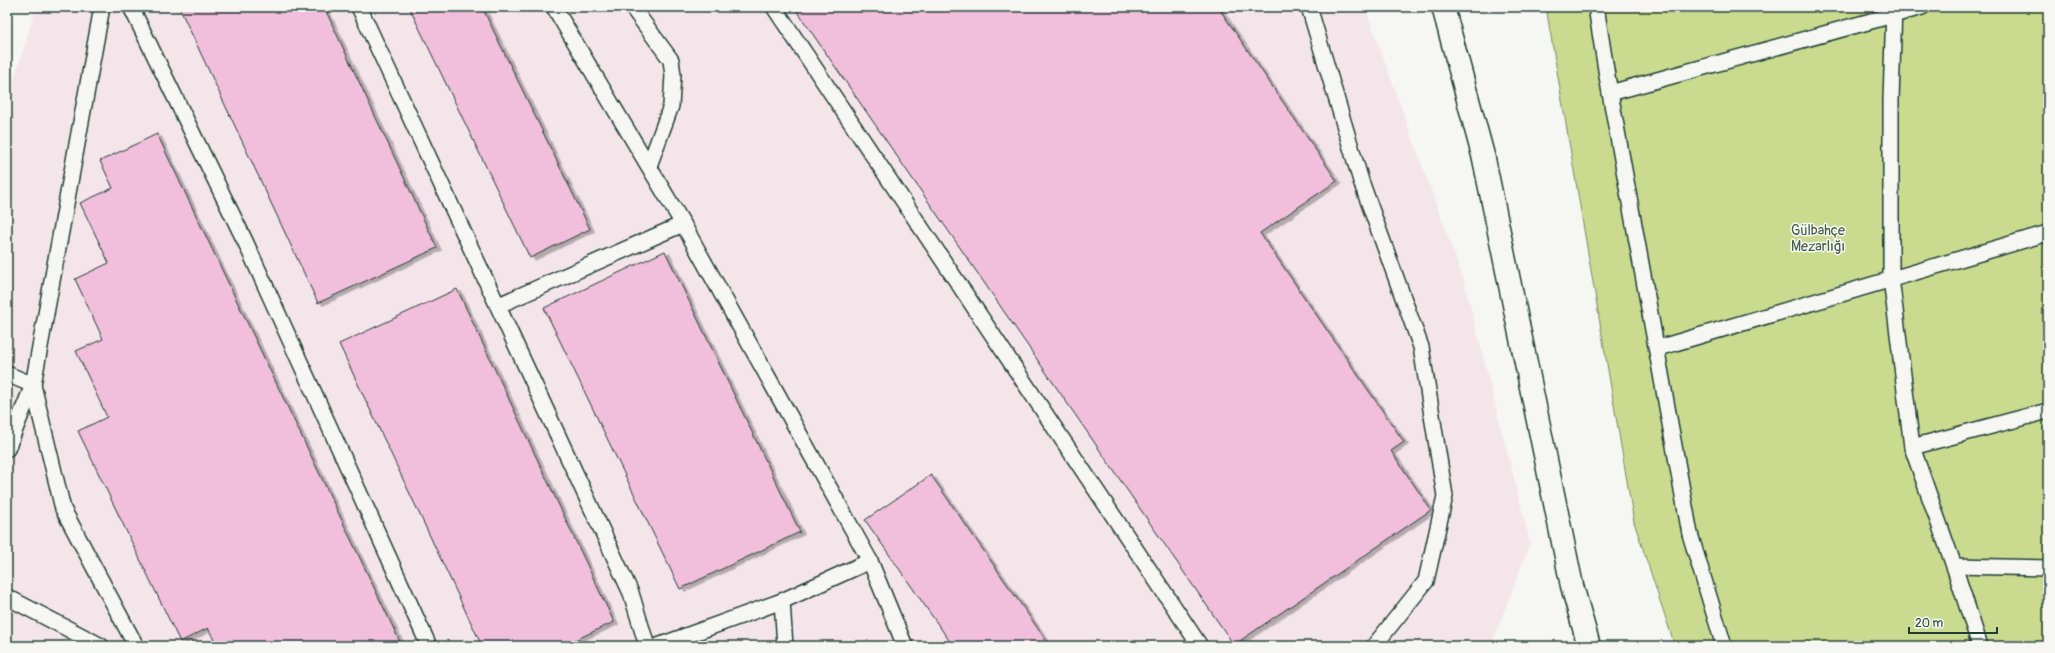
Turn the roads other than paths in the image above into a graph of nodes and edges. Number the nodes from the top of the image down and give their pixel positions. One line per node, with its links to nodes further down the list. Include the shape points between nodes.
1 (102, 7): 20 (lane)
2 (131, 7): 31 (lane, via 245,241)
3 (359, 7): 17 (lane)
4 (554, 7): 13 (lane)
5 (632, 7): 13 (lane, via 671,60 673,75 667,122)
6 (774, 7): 36 (lane)
7 (1309, 7): 37 (lane, via 1362,181 1421,347 1445,496 1426,581)
8 (1443, 7): 38 (street, via 1484,160 1572,586)
9 (1596, 7): 12 (lane)
10 (1922, 7): 11 (lane)
11 (1894, 11): 12 (lane); 16 (lane)
12 (1610, 93): 18 (lane)
13 (649, 166): 14 (lane)
14 (683, 224): 17 (lane); 24 (lane)
15 (2048, 233): 16 (lane)
16 (1891, 278): 18 (lane); 22 (lane)
17 (499, 305): 32 (lane, via 631,594)
18 (1658, 348): 39 (lane, via 1690,534)
19 (7, 374): 20 (lane)
20 (32, 384): 23 (lane); 30 (lane, via 63,509)
21 (2048, 411): 22 (lane)
22 (1912, 447): 25 (lane)
23 (7, 449)
24 (870, 561): 28 (lane); 35 (lane)
25 (1954, 566): 26 (lane); 40 (lane)
26 (2048, 568)
27 (7, 597): 29 (lane)
28 (782, 601): 33 (lane); 34 (lane)
29 (101, 646)
30 (136, 646)
31 (429, 646)
32 (647, 646)
33 (658, 646)
34 (785, 646)
35 (905, 646)
36 (1200, 646)
37 (1374, 646)
38 (1589, 646)
39 (1724, 646)
40 (1980, 646)

